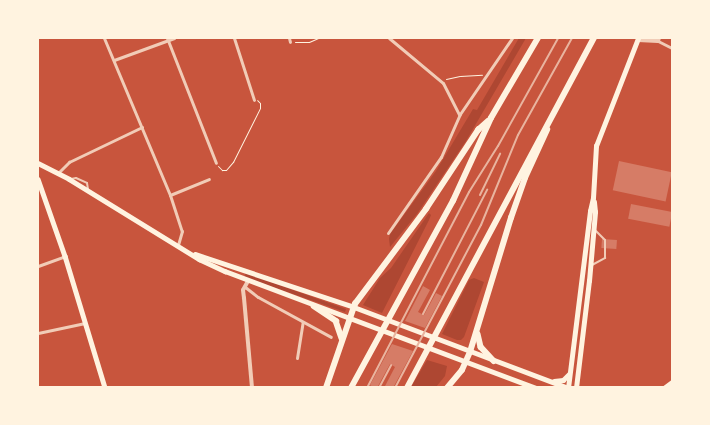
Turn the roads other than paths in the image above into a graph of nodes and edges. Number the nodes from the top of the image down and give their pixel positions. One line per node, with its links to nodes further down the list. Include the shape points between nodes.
1 (104, 38): 14 (street)
2 (174, 38): 9 (street)
3 (234, 38): 15 (street)
4 (289, 38): 12 (street)
5 (389, 38): 17 (street, via 441,82)
6 (512, 38): 17 (street)
7 (538, 38): 18 (highway)
8 (594, 38): 16 (highway)
9 (167, 39): 14 (street); 21 (street)
10 (638, 39): 11 (street); 26 (main road, via 596,146)
11 (658, 39): 13 (street)
12 (290, 42)
13 (672, 48)
14 (114, 60): 19 (street)
15 (254, 100)
16 (556, 106): 41 (highway, via 511,218); 56 (highway)
17 (459, 116): 28 (street, via 441,157)
18 (491, 118): 37 (highway, via 478,130 426,209 367,285); 55 (highway, via 452,201)
19 (142, 127): 22 (street, via 69,162); 25 (street)
20 (38, 163): 22 (main road)
21 (216, 163)
22 (58, 173): 29 (main road)
23 (209, 178): 25 (street)
24 (38, 179): 31 (main road)
25 (170, 195): 29 (street, via 182,231)
26 (593, 198): 27 (main road); 49 (main road)
27 (594, 229): 33 (main road); 33 (lane, via 606,240 605,258)
28 (388, 233)
29 (178, 245): 30 (main road)
30 (193, 254): 34 (main road); 37 (main road)
31 (65, 256): 32 (street); 40 (main road)
32 (38, 266)
33 (590, 266): 60 (main road)
34 (248, 281): 35 (street); 36 (main road)
35 (245, 287): 39 (street); 53 (street)
36 (314, 306): 38 (main road); 44 (highway, via 336,321)
37 (354, 307): 38 (highway); 45 (main road)
38 (350, 319): 44 (highway); 48 (main road)
39 (303, 321): 43 (street); 46 (street)
40 (85, 323): 42 (street); 52 (main road)
41 (478, 328): 45 (highway); 47 (highway, via 481,346)
42 (38, 333)
43 (331, 337)
44 (342, 340): 54 (highway)
45 (470, 352): 47 (main road); 48 (highway)
46 (297, 358)
47 (494, 360): 50 (main road)
48 (466, 362): 57 (highway); 58 (main road)
49 (571, 371): 50 (main road, via 565,379); 59 (main road)
50 (551, 381): 59 (main road)
51 (672, 382): 61 (main road)
52 (105, 388)
53 (252, 388)
54 (326, 388)
55 (351, 388)
56 (407, 388)
57 (447, 388)
58 (537, 388)
59 (568, 388)
60 (576, 388)
61 (664, 388)

